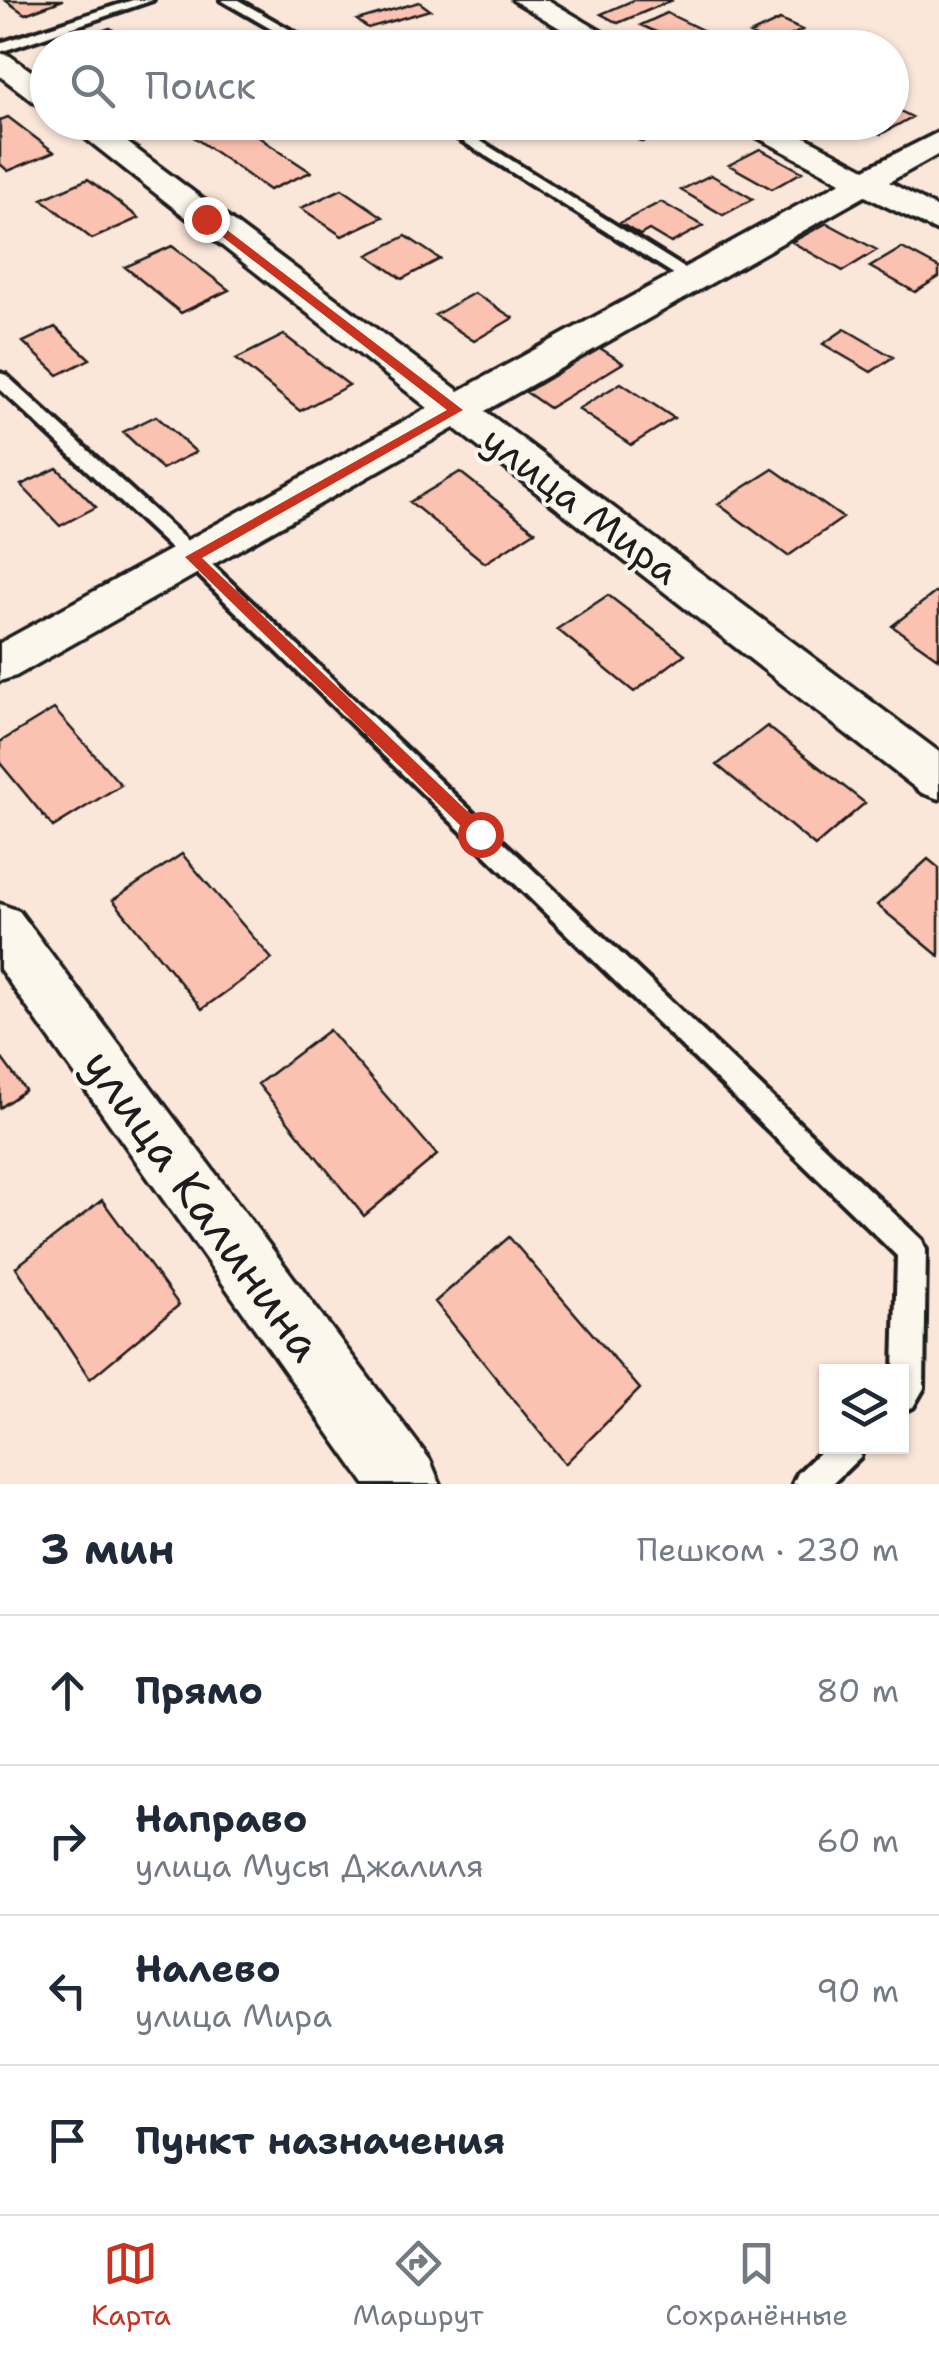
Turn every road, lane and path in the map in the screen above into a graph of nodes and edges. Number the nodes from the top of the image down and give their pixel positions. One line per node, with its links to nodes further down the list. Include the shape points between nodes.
1 (146, 0): 4 (lane)
2 (228, 0): 5 (lane)
3 (527, 0): 6 (street)
4 (55, 30)
5 (282, 30)
6 (582, 30)
7 (30, 38): 8 (lane)
8 (0, 48)
9 (0, 62): 10 (street)
10 (30, 84)
11 (104, 140): 19 (street, улица Мира)
12 (469, 140): 17 (lane)
13 (787, 140): 15 (street)
14 (939, 141): 15 (street)
15 (866, 183): 16 (street); 17 (street)
16 (939, 222)
17 (694, 279): 19 (street)
18 (0, 379): 20 (lane)
19 (456, 410): 20 (street); 22 (street, улица Мира)
20 (192, 557): 21 (street); 24 (lane, via 912,1250)
21 (0, 664)
22 (939, 779)
23 (0, 927): 26 (street, улица Калинина)
24 (909, 1388)
25 (840, 1454): 27 (lane)
26 (406, 1484)
27 (809, 1484)

